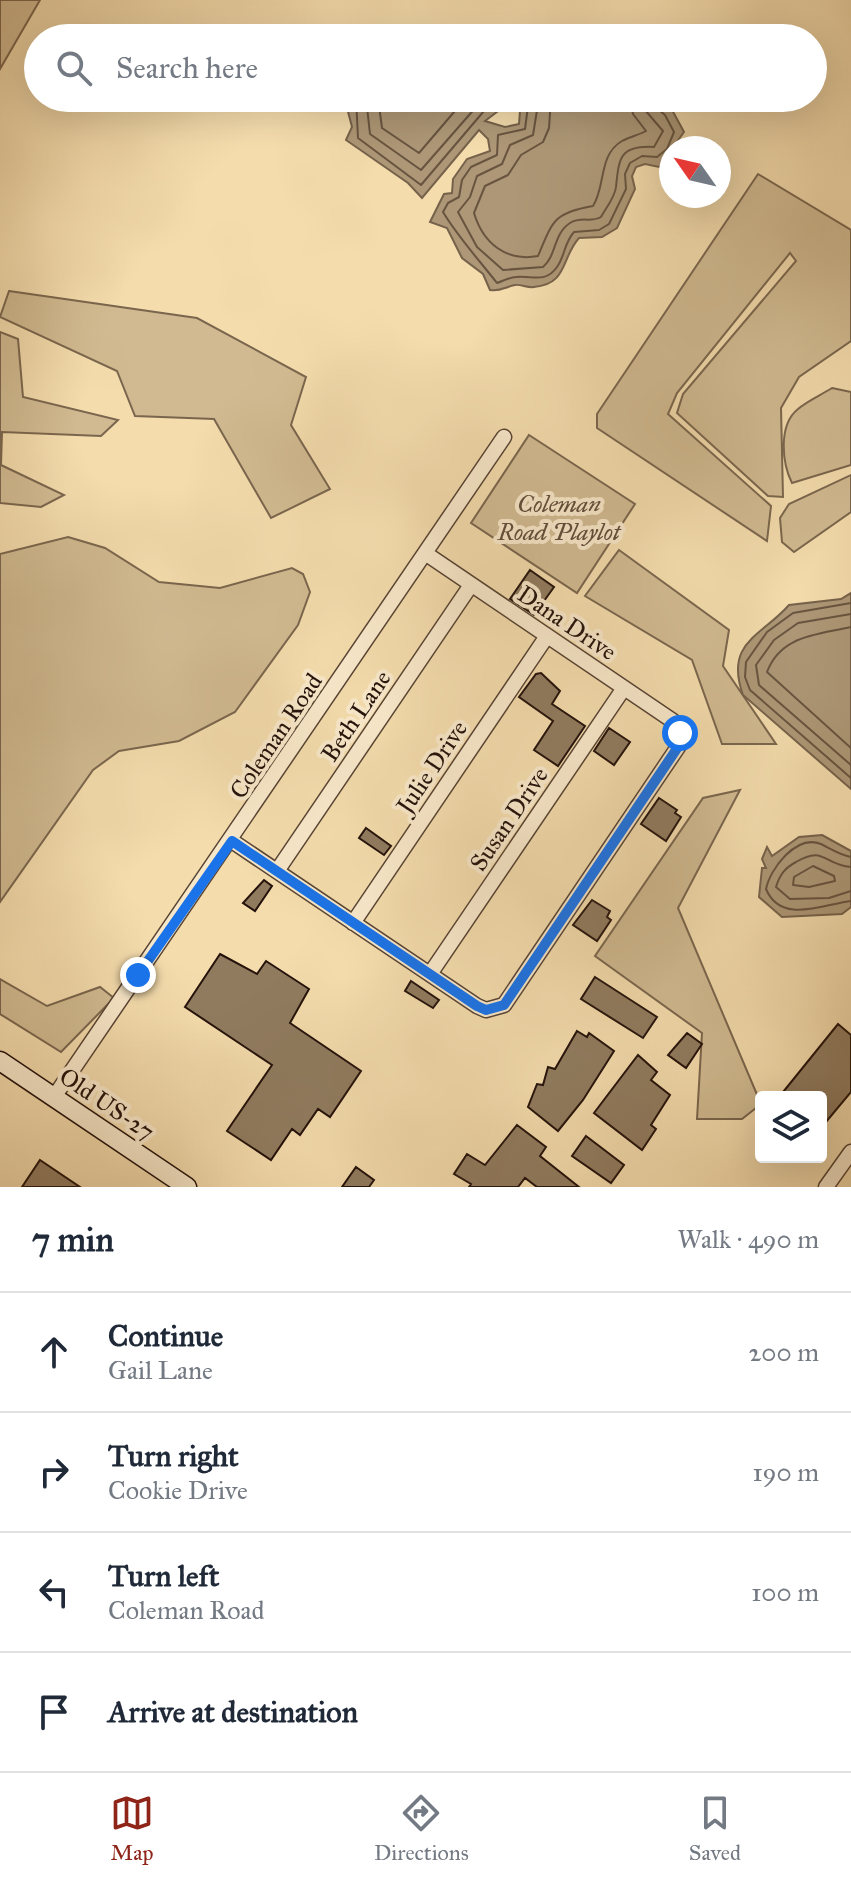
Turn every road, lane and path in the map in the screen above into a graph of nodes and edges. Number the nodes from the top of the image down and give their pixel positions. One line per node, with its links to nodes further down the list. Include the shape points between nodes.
1 (504, 437): 2 (street, Coleman Road)
2 (425, 553): 3 (street, Dana Drive); 6 (street, Coleman Road)
3 (471, 585): 4 (street, Dana Drive); 7 (street, Beth Lane)
4 (547, 636): 5 (street, Dana Drive); 8 (street, Julie Drive)
5 (624, 688): 9 (street, Susan Drive); 9 (street, Dana Drive, via 673,721 680,733 678,747 504,1005 486,1010)
6 (232, 841): 7 (street); 11 (street, Coleman Road)
7 (277, 871): 8 (street)
8 (353, 923): 9 (street)
9 (430, 974)
10 (0, 1061): 11 (main road, Old US-27)
11 (54, 1097): 13 (main road, Old US-27)
12 (851, 1152): 14 (street)
13 (187, 1187)
14 (826, 1187)

